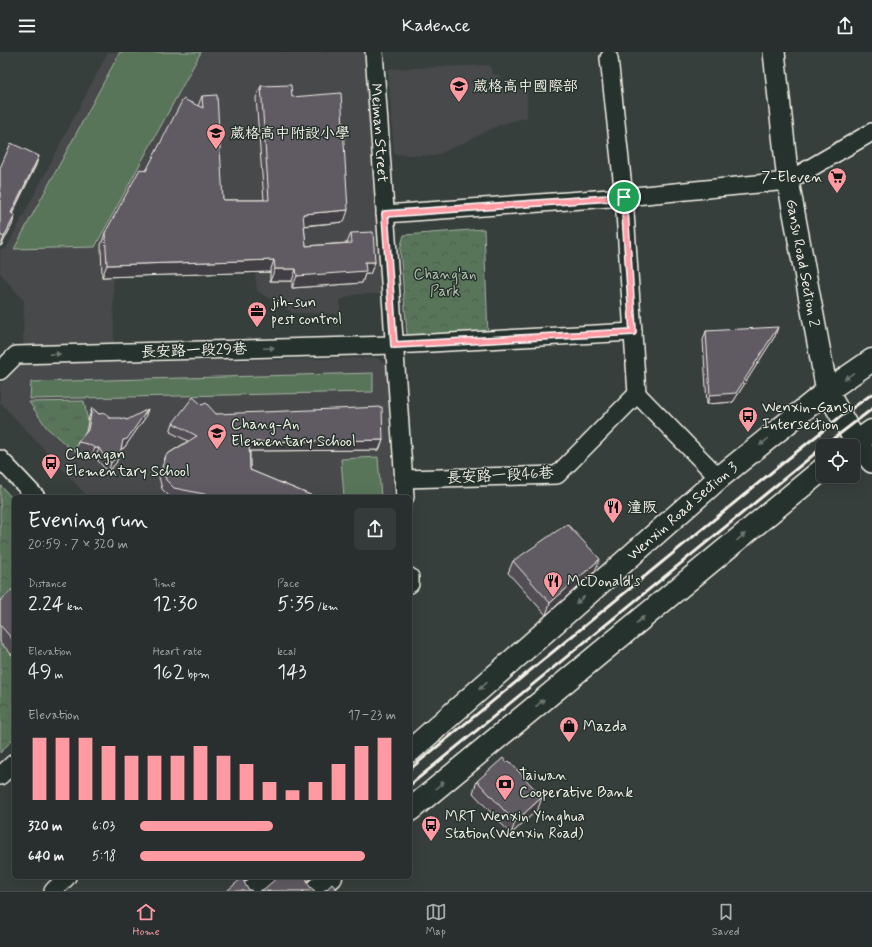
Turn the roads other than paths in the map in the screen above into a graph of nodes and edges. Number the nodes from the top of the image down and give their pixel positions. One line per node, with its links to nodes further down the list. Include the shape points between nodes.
1 (374, 52): 7 (street, Meiman Street)
2 (774, 52): 5 (street, Gansu Road Section 2)
3 (609, 58): 6 (street)
4 (872, 132): 5 (street)
5 (788, 181): 6 (street); 12 (street, Gansu Road Section 2)
6 (624, 197): 7 (street); 8 (street)
7 (385, 214): 9 (street, Meiman Street)
8 (633, 332): 9 (street, 長安路一段29巷); 13 (street)
9 (394, 345): 11 (street, 長安路一段29巷, one-way to 9, via 16,355); 19 (street, Meiman Street)
10 (872, 360): 12 (main road, Wenxin Road Section 3, one-way to 12)
11 (0, 371)
12 (827, 392): 14 (street, Gansu Road Section 2); 18 (main road, Wenxin Road Section 3, one-way to 18)
13 (637, 394): 18 (street); 19 (street, 長安路一段46巷, via 557,475)
14 (860, 439): 16 (street, Gansu Road Section 2)
15 (0, 458): 20 (street)
16 (872, 462)
17 (816, 475): 25 (main road, one-way to 17)
18 (719, 478): 22 (main road, Wenxin Road Section 3, one-way to 22)
19 (403, 479): 21 (street, Meiman Street)
20 (34, 495)
21 (404, 495)
22 (412, 748)
23 (12, 765): 24 (street)
24 (0, 776)
25 (412, 808)
26 (65, 879): 29 (street)
27 (266, 879): 30 (main road)
28 (329, 879): 31 (main road)
29 (53, 891)
30 (252, 891)
31 (314, 891)

